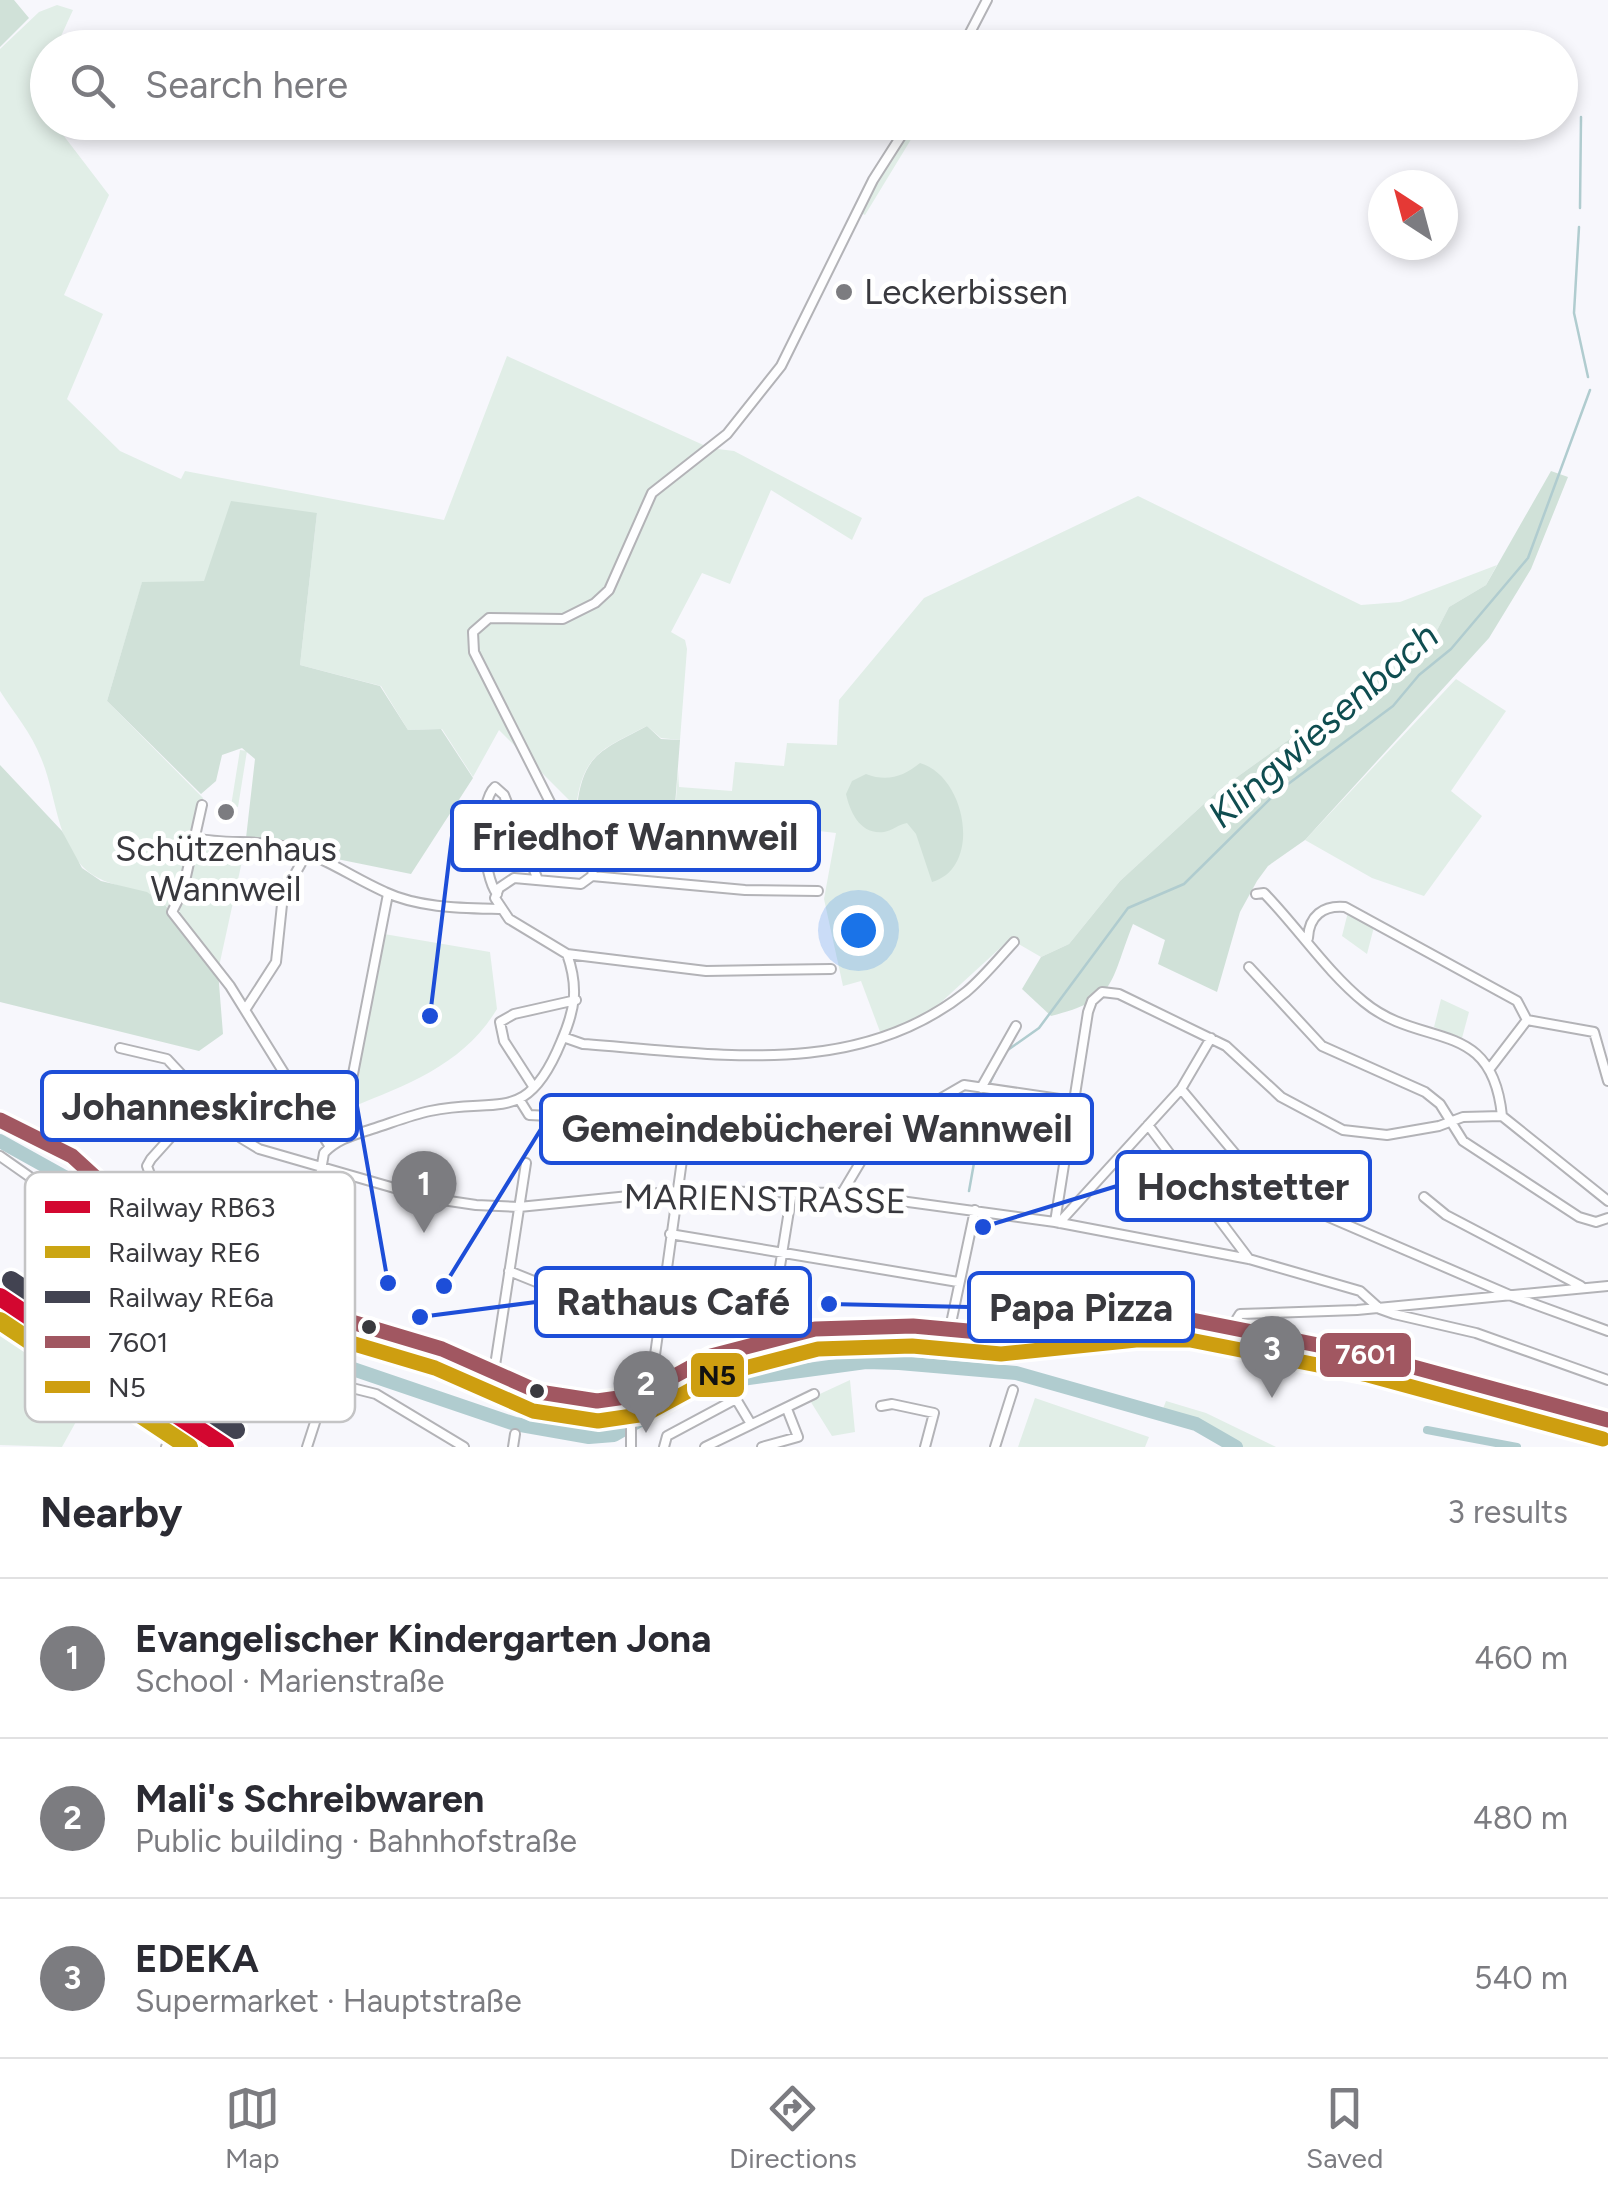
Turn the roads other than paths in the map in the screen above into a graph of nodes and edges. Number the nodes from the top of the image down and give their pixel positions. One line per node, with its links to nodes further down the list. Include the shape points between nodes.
1 (987, 0): 2 (street)
2 (971, 30)
3 (899, 140): 7 (street, via 781,366 737,425 652,494 609,590 563,619 489,618 473,632 474,652 558,818 591,855)
4 (202, 805): 5 (street)
5 (195, 838): 6 (street); 20 (street, via 172,912)
6 (307, 853): 10 (street); 20 (street, via 283,895 276,962)
7 (592, 876): 8 (street, via 572,886); 9 (street)
8 (538, 880): 11 (street, via 514,878); 11 (street, via 495,787 488,795 484,835)
9 (818, 890)
10 (388, 894): 13 (street); 40 (street, via 352,1080)
11 (497, 894): 13 (street)
12 (1256, 894): 14 (street, via 1264,894)
13 (499, 910): 16 (street)
14 (1308, 938): 21 (street, via 1317,913 1345,907 1517,1001); 26 (street, via 1367,1005 1454,1039)
15 (1014, 942): 23 (street, via 967,991 919,1021 834,1052 737,1055 582,1044)
16 (567, 954): 18 (street, via 706,971); 19 (street)
17 (1249, 967): 36 (street, via 1322,1046 1425,1092)
18 (831, 968)
19 (576, 1000): 23 (street); 28 (street, via 500,1022 504,1041)
20 (244, 1010): 41 (street)
21 (1527, 1020): 26 (street); 27 (street, via 1594,1032)
22 (1016, 1026): 29 (street)
23 (564, 1037): 28 (street)
24 (1211, 1038): 30 (street); 33 (street, via 1120,994 1102,992 1088,1012); 36 (street, via 1281,1097 1343,1130 1387,1135)
25 (120, 1048): 31 (street, MARIENSTRASSE, via 168,1059)
26 (1491, 1067): 34 (street)
27 (1608, 1081)
28 (534, 1086): 32 (street)
29 (981, 1088): 33 (street); 52 (street, via 964,1085 876,1136)
30 (1181, 1089): 39 (street); 67 (street, via 1236,1156 1280,1196)
31 (206, 1099): 44 (street, MARIENSTRASSE, via 250,1144); 46 (street, via 151,1159)
32 (519, 1099): 37 (street, via 529,1115); 40 (street, via 432,1110)
33 (1072, 1101): 58 (street)
34 (1502, 1116): 36 (street); 54 (street)
35 (0, 1120): 45 (main road)
36 (1451, 1120): 57 (street, via 1474,1150 1579,1217)
37 (687, 1124): 38 (street); 50 (street)
38 (721, 1124)
39 (1148, 1125): 58 (street); 61 (street)
40 (348, 1137): 41 (street)
41 (330, 1147): 44 (street)
42 (0, 1156): 48 (street)
43 (526, 1163): 55 (street)
44 (319, 1170): 47 (street, MARIENSTRASSE)
45 (90, 1172)
46 (149, 1172)
47 (327, 1172)
48 (25, 1174)
49 (355, 1179): 55 (street, MARIENSTRASSE, via 429,1198)
50 (679, 1191): 51 (street, MARIENSTRASSE); 55 (street, MARIENSTRASSE); 59 (street)
51 (792, 1192): 52 (street, MARIENSTRASSE); 60 (street)
52 (842, 1192): 56 (street, MARIENSTRASSE)
53 (1424, 1198): 65 (street, via 1446,1216)
54 (1608, 1201)
55 (519, 1207): 62 (street)
56 (975, 1210): 58 (street, MARIENSTRASSE); 63 (street)
57 (1608, 1218)
58 (1057, 1222): 61 (street, MARIENSTRASSE)
59 (670, 1234): 60 (street); 78 (street)
60 (783, 1253): 63 (street); 73 (street)
61 (1249, 1260): 68 (street, MARIENSTRASSE, via 1360,1291)
62 (509, 1271): 66 (street); 74 (street)
63 (958, 1282): 71 (street)
64 (1608, 1286): 65 (street)
65 (1584, 1287): 67 (street)
66 (561, 1292)
67 (1512, 1296): 68 (street); 72 (street)
68 (1380, 1309): 70 (street, via 1240,1314); 75 (street, MARIENSTRASSE, via 1476,1333)
69 (355, 1322): 74 (main road)
70 (1233, 1325): 71 (main road, via 1171,1319 1022,1334); 83 (main road)
71 (950, 1328): 73 (main road, via 815,1329)
72 (1608, 1331)
73 (775, 1339): 78 (main road, via 712,1356)
74 (494, 1372): 80 (main road, via 551,1396)
75 (1608, 1380)
76 (355, 1389): 92 (street, via 376,1394)
77 (1013, 1390): 99 (street)
78 (650, 1391): 80 (main road)
79 (814, 1394): 82 (street)
80 (631, 1398): 94 (street)
81 (882, 1406): 98 (street, via 934,1414)
82 (786, 1409): 86 (street); 97 (street, via 798,1437)
83 (1608, 1420)
84 (159, 1422): 87 (street)
85 (313, 1422): 91 (street)
86 (750, 1424): 95 (street, via 736,1399 666,1436); 96 (street)
87 (174, 1433): 89 (street); 90 (street)
88 (516, 1434): 93 (street)
89 (166, 1447)
90 (196, 1447)
91 (307, 1447)
92 (464, 1447)
93 (513, 1447)
94 (631, 1447)
95 (664, 1447)
96 (705, 1447)
97 (762, 1447)
98 (925, 1447)
99 (995, 1447)

